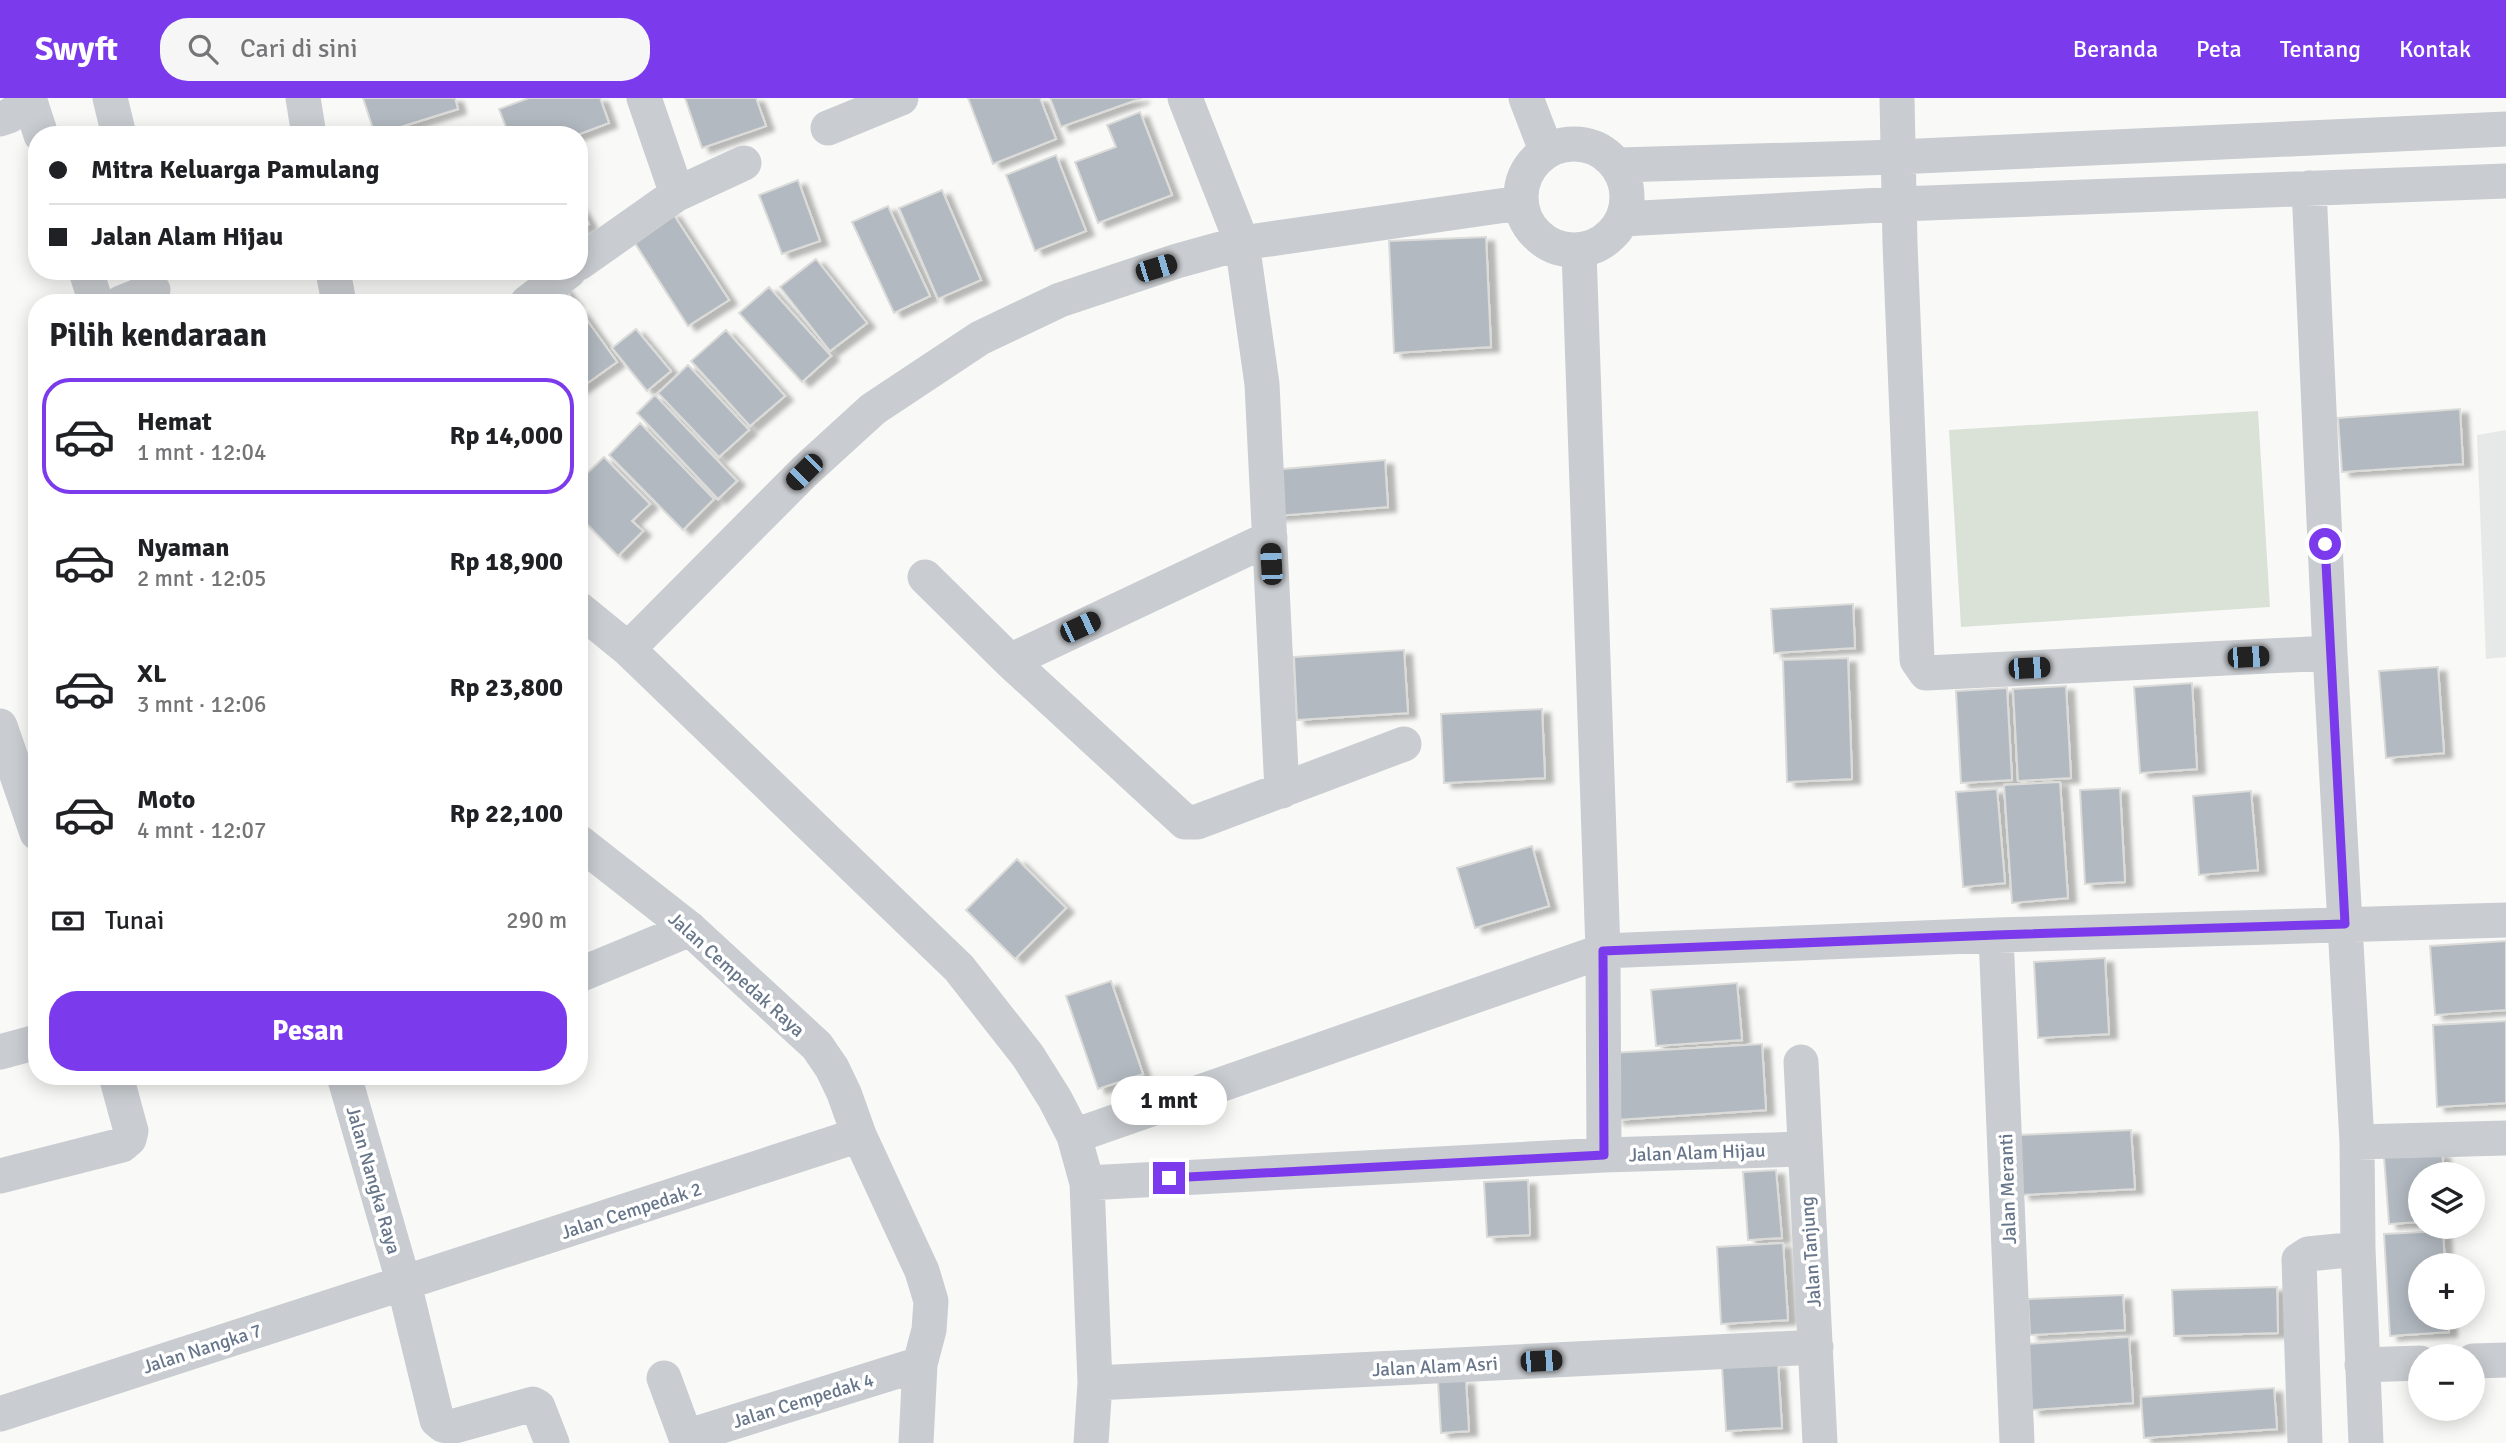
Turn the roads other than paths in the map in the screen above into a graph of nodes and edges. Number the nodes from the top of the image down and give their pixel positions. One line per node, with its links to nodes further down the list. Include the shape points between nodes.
1 (110, 98): 11 (street)
2 (303, 98): 12 (street)
3 (644, 98): 21 (street)
4 (901, 98): 13 (street)
5 (1185, 98): 25 (street)
6 (1526, 98): 15 (street)
7 (1897, 98): 16 (street)
8 (30, 99): 9 (street); 10 (street)
9 (0, 119)
10 (38, 126)
11 (117, 126)
12 (308, 126)
13 (828, 128)
14 (2506, 129): 16 (street)
15 (1546, 150): 18 (street, via 1572,142 1597,148); 22 (street, via 1525,173)
16 (1897, 157): 18 (street); 23 (street)
17 (744, 163): 21 (street)
18 (1619, 165): 24 (street, via 1629,191)
19 (2506, 180): 20 (street)
20 (2309, 188): 23 (street); 34 (street)
21 (677, 194): 27 (street)
22 (1520, 203): 25 (street); 26 (street, via 1530,229 1552,246)
23 (1900, 204): 24 (street); 34 (street, via 1917,660 1926,673)
24 (1623, 219): 26 (street, via 1606,241)
25 (1242, 243): 30 (street, via 1262,384); 33 (street, via 1060,300 980,338 928,371 873,409 804,472)
26 (1579, 251): 45 (street)
27 (588, 257)
28 (557, 280): 29 (street)
29 (539, 294)
30 (1270, 538): 35 (street); 38 (street)
31 (925, 577): 35 (street)
32 (588, 616): 33 (street)
33 (628, 649): 53 (street, via 959,968 1028,1056)
34 (2330, 653): 42 (street)
35 (1010, 661): 38 (street, via 1185,822 1197,822)
36 (0, 726): 39 (street)
37 (1404, 744): 38 (street)
38 (1282, 791)
39 (25, 815)
40 (588, 849): 43 (street, Jalan Cempedak Raya)
41 (2506, 919): 42 (street)
42 (2345, 924): 44 (street); 55 (street)
43 (690, 929): 46 (street); 52 (street, Jalan Cempedak Raya, via 817,1046 844,1093)
44 (1996, 935): 45 (street); 76 (street, Jalan Meranti)
45 (1603, 951): 53 (street); 57 (street)
46 (588, 971)
47 (28, 1044): 48 (street)
48 (0, 1052)
49 (1801, 1062): 56 (street, Jalan Tanjung)
50 (118, 1085): 58 (street, via 131,1131 122,1145)
51 (347, 1085): 61 (street, Jalan Nangka Raya)
52 (859, 1135): 61 (street, Jalan Cempedak 2); 66 (street, Jalan Cempedak Raya, via 922,1270 930,1301 929,1330)
53 (1074, 1136): 59 (street)
54 (2506, 1138): 55 (street)
55 (2357, 1142): 60 (street)
56 (1804, 1149): 57 (street, Jalan Alam Hijau); 62 (street, Jalan Tanjung)
57 (1604, 1155): 59 (street, Jalan Alam Hijau)
58 (0, 1176)
59 (1087, 1183): 69 (street)
60 (2358, 1249): 67 (street); 77 (street, via 2308,1254 2299,1260)
61 (404, 1284): 70 (street, Jalan Nangka 7); 72 (street, Jalan Nangka Raya, via 437,1420 451,1427 533,1404 538,1406)
62 (1816, 1348): 69 (street, Jalan Alam Asri); 75 (street, Jalan Tanjung)
63 (2506, 1360): 64 (street)
64 (2485, 1361)
65 (2408, 1363): 67 (street)
66 (920, 1364): 71 (street, Jalan Cempedak 4); 73 (street, Jalan Cempedak Raya)
67 (2362, 1365): 78 (street)
68 (664, 1378): 71 (street, Jalan Cempedak 4)
69 (1095, 1383): 74 (street)
70 (0, 1414)
71 (687, 1440)
72 (552, 1443)
73 (916, 1443)
74 (1091, 1443)
75 (1820, 1443)
76 (2017, 1443)
77 (2305, 1443)
78 (2366, 1443)

